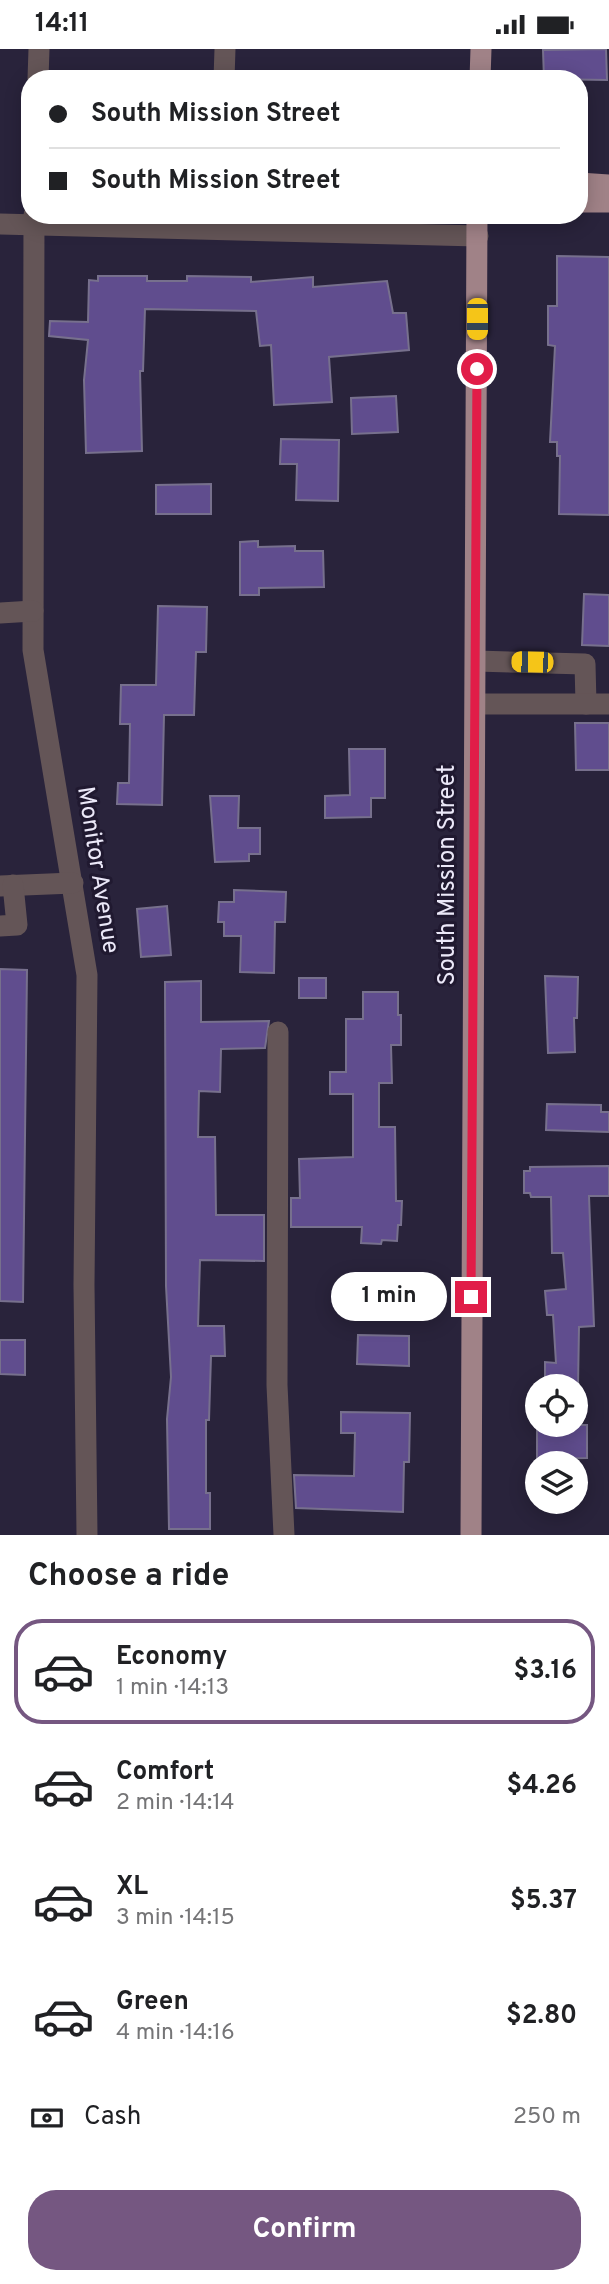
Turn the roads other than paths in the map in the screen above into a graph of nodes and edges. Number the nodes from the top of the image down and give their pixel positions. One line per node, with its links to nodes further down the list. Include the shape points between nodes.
1 (39, 49): 4 (street)
2 (225, 49): 5 (street)
3 (481, 49): 6 (main road)
4 (38, 70)
5 (224, 70)
6 (480, 70)
7 (588, 183): 8 (main road)
8 (609, 184)
9 (588, 202): 10 (main road)
10 (609, 202)
11 (21, 222): 14 (street)
12 (33, 224): 16 (street, Monitor Avenue)
13 (340, 224): 15 (street)
14 (0, 225)
15 (478, 226): 18 (main road, South Mission Street)
16 (33, 611): 17 (street); 22 (street, Monitor Avenue, via 33,650)
17 (0, 613)
18 (476, 661): 19 (main road, South Mission Street); 20 (street, via 586,664)
19 (476, 704): 20 (street); 28 (main road, South Mission Street)
20 (586, 704): 21 (street)
21 (609, 704)
22 (73, 883): 23 (street); 26 (street, Monitor Avenue, via 87,975)
23 (7, 885): 24 (street, via 17,925)
24 (0, 926)
25 (278, 1032): 27 (street, via 277,1385)
26 (87, 1535)
27 (284, 1535)
28 (471, 1535)

